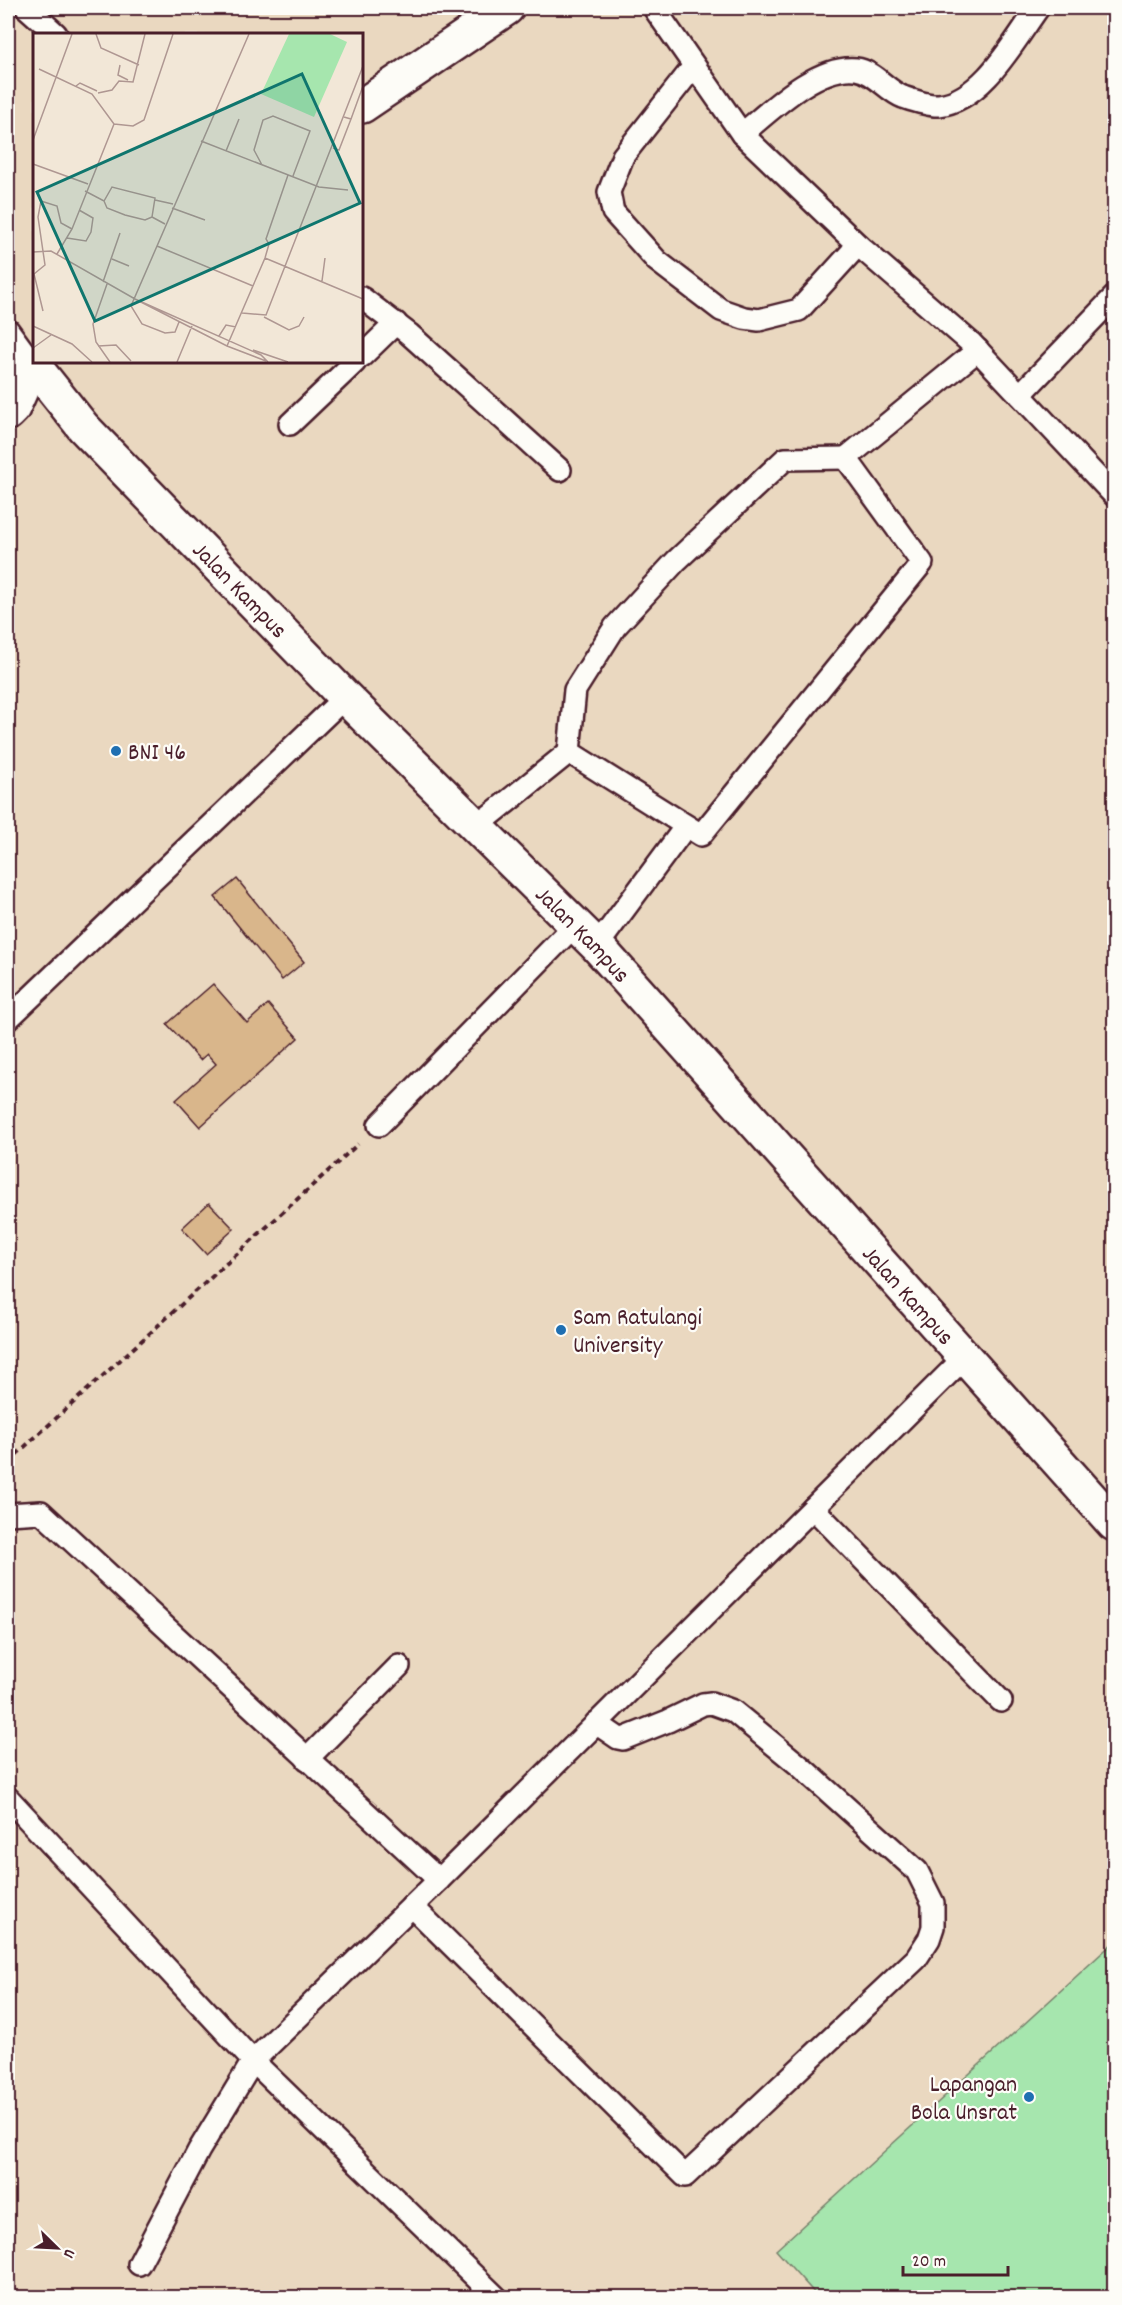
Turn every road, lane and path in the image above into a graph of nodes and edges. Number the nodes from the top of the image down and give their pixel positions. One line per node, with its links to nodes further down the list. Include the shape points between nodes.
1 (27, 8): 5 (lane)
2 (507, 8): 7 (street)
3 (654, 8): 6 (lane)
4 (1038, 8): 8 (lane, via 993,71 964,97 933,105 901,96 856,69 824,74 794,91)
5 (55, 33)
6 (694, 66): 8 (lane); 9 (lane, via 622,156 609,192 613,212 657,261 721,310 759,320 799,310)
7 (363, 105)
8 (742, 134): 9 (lane)
9 (858, 245): 14 (lane)
10 (1114, 297): 18 (lane)
11 (363, 299): 12 (lane)
12 (396, 323): 15 (lane); 22 (lane)
13 (8, 330): 17 (lane)
14 (978, 350): 18 (lane); 21 (lane)
15 (363, 355)
16 (354, 363): 20 (lane)
17 (25, 365): 19 (street, via 13,408); 24 (street, Jalan Kampus)
18 (1020, 395): 23 (lane)
19 (8, 413)
20 (290, 424)
21 (846, 458): 25 (lane, via 785,459 676,561 615,627 575,690); 27 (lane, via 922,563 701,835)
22 (560, 470)
23 (1114, 495)
24 (345, 697): 26 (street, Jalan Kampus); 29 (lane)
25 (569, 752): 26 (lane); 27 (lane)
26 (477, 826): 28 (street, Jalan Kampus)
27 (686, 826): 28 (lane)
28 (586, 936): 30 (lane); 31 (street, Jalan Kampus)
29 (8, 1019)
30 (379, 1125): 32 (path)
31 (965, 1357): 33 (lane); 35 (street, Jalan Kampus)
32 (8, 1462)
33 (813, 1508): 37 (lane); 38 (lane)
34 (8, 1514): 39 (lane, via 41,1512)
35 (1114, 1524)
36 (399, 1666): 39 (lane)
37 (1001, 1701)
38 (596, 1723): 41 (lane); 42 (lane, via 623,1738 703,1704 733,1711 917,1871 933,1903 933,1927 916,1959 685,2176)
39 (307, 1759): 41 (lane)
40 (8, 1798): 43 (lane)
41 (439, 1880): 42 (lane)
42 (412, 1906): 43 (lane)
43 (253, 2061): 44 (lane, via 199,2150); 45 (lane)
44 (139, 2264)
45 (488, 2295)

